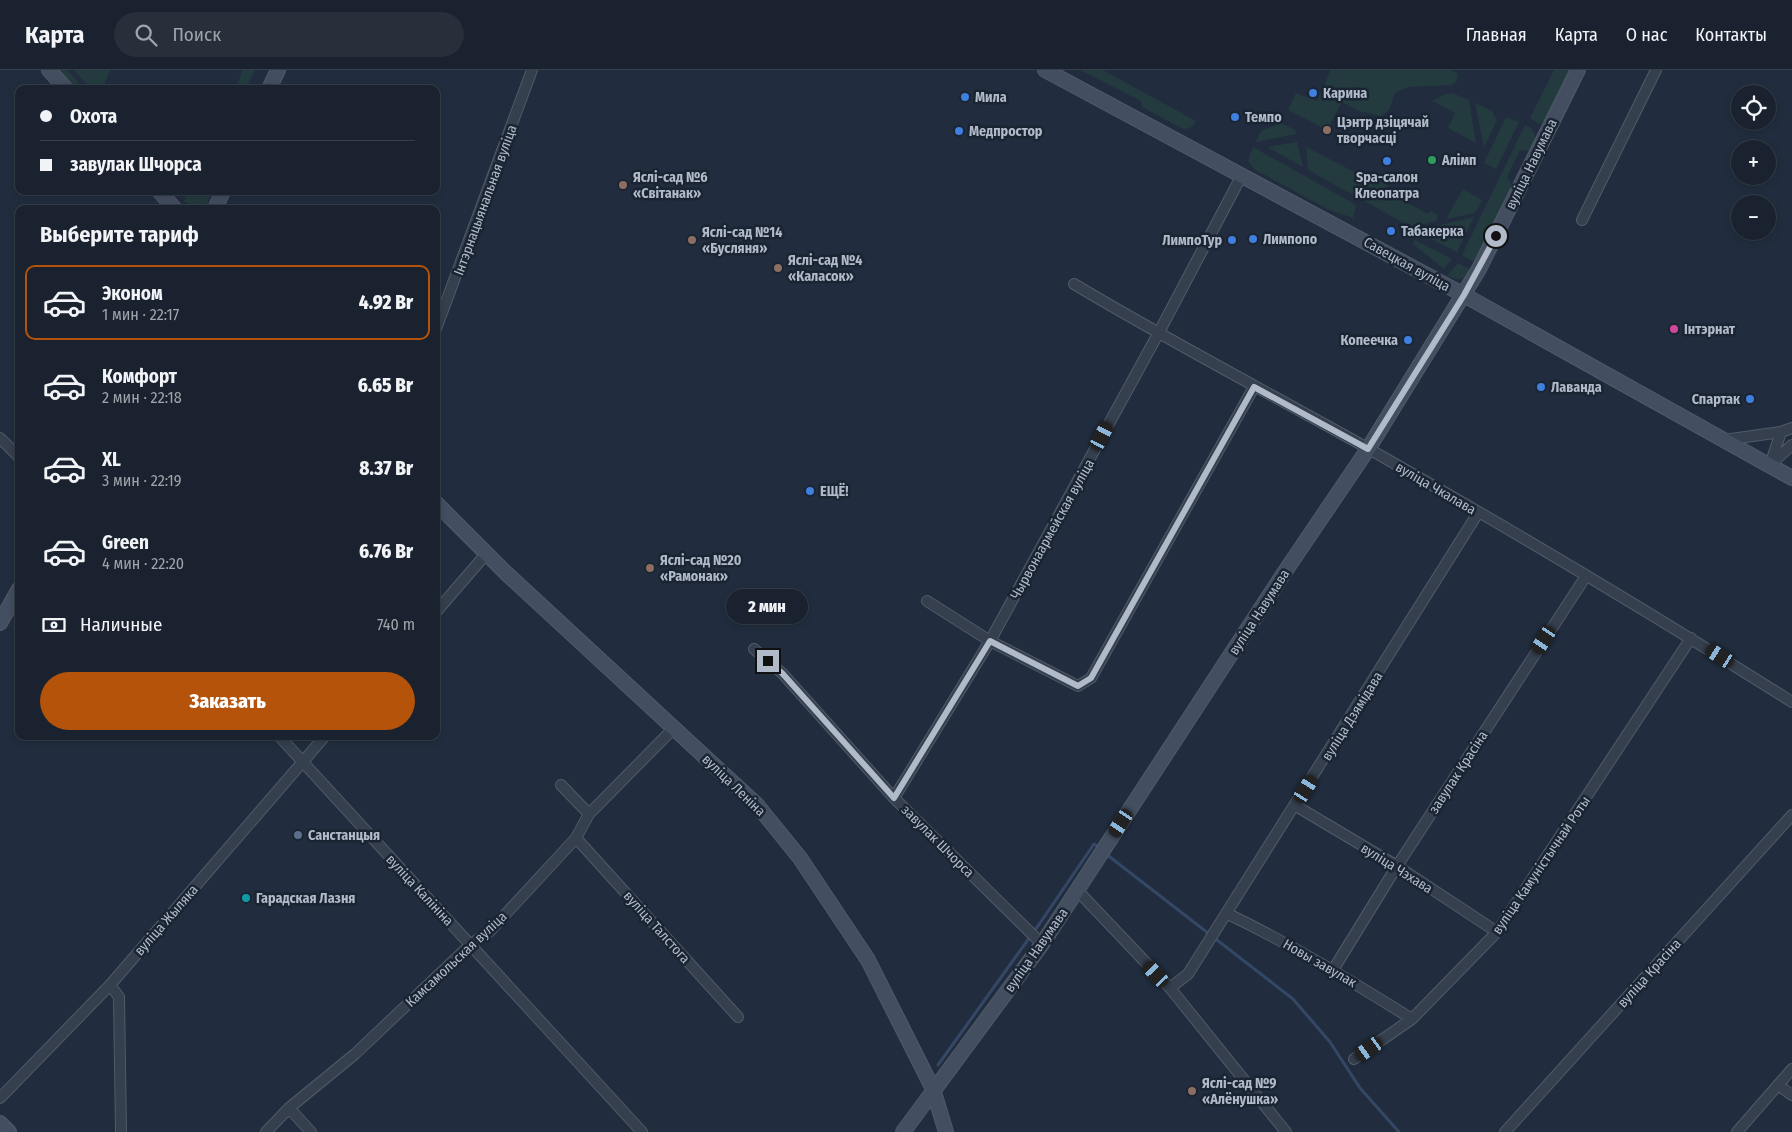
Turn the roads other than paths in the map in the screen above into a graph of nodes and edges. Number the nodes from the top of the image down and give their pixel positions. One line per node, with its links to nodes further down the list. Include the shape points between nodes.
1 (49, 70): 7 (street)
2 (278, 70): 8 (street)
3 (532, 70): 15 (street, Інтэрнацыянальная вуліца)
4 (1045, 70): 9 (street, Савецкая вуліца)
5 (1578, 70): 14 (street, вуліца Навумава)
6 (1656, 70): 12 (street)
7 (62, 85)
8 (271, 85)
9 (1242, 175): 14 (street, Савецкая вуліца); 16 (street, Чырвонаармейская вуліца)
10 (163, 195): 11 (street)
11 (171, 205)
12 (1582, 220)
13 (1074, 284): 16 (street, вуліца Чкалава)
14 (1464, 295): 21 (street, Савецкая вуліца); 23 (street, вуліца Навумава)
15 (440, 318)
16 (1158, 334): 17 (street, вуліца Чкалава); 36 (street, Чырвонаармейская вуліца)
17 (1254, 387): 23 (street, вуліца Чкалава); 36 (street, via 1091,678 1078,686)
18 (1792, 428): 19 (street)
19 (1781, 432): 21 (street); 25 (street)
20 (0, 438): 24 (street)
21 (1724, 440): 25 (street, Савецкая вуліца)
22 (1792, 445): 25 (street)
23 (1368, 449): 28 (street, вуліца Чкалава); 50 (street, вуліца Навумава)
24 (15, 453)
25 (1770, 466): 26 (street, Савецкая вуліца)
26 (1792, 478)
27 (440, 507): 29 (street, вуліца Леніна)
28 (1478, 513): 30 (street, вуліца Чкалава); 45 (street, вуліца Дзямідава)
29 (486, 554): 33 (street); 39 (street, вуліца Леніна)
30 (1586, 576): 35 (street, вуліца Чкалава); 49 (street, завулак Красіна)
31 (15, 596): 34 (street)
32 (927, 601): 36 (street)
33 (440, 607)
34 (0, 623)
35 (1690, 638): 38 (street, вуліца Чкалава); 52 (street, вуліца Камуністычнай Роты)
36 (990, 641): 44 (street, Чырвонаармейская вуліца)
37 (754, 649): 44 (street, завулак Шчорса, via 782,673)
38 (1792, 702)
39 (673, 729): 46 (street, Камсамольская вуліца); 63 (street, вуліца Леніна, via 757,805 800,858 868,960)
40 (283, 740): 42 (street, вуліца Калініна)
41 (321, 740): 42 (street, вуліца Жыляка)
42 (302, 762): 53 (street, вуліца Калініна); 56 (street, вуліца Жыляка)
43 (561, 785): 46 (street)
44 (894, 798): 54 (street, завулак Шчорса)
45 (1296, 806): 49 (street, вуліца Чэхава); 51 (street, вуліца Дзямідава)
46 (589, 814): 48 (street, Камсамольская вуліца)
47 (1792, 815): 76 (street, вуліца Красіна)
48 (576, 838): 53 (street, Камсамольская вуліца, via 490,932); 58 (street, вуліца Талстога)
49 (1397, 866): 52 (street, вуліца Чэхава); 55 (street, завулак Красіна)
50 (1077, 890): 54 (street, вуліца Навумава); 57 (street)
51 (1226, 913): 55 (street, Новы завулак); 57 (street, вуліца Дзямідава, via 1188,974)
52 (1497, 932): 59 (street, вуліца Камуністычнай Роты)
53 (471, 944): 66 (street, Камсамольская вуліца, via 355,1054); 72 (street, вуліца Калініна)
54 (1042, 944): 63 (street, вуліца Навумава)
55 (1333, 970): 59 (street, Новы завулак)
56 (110, 985): 65 (street, вуліца Жыляка); 69 (street, via 119,997)
57 (1170, 988): 75 (street)
58 (738, 1017)
59 (1412, 1019): 60 (street, вуліца Камуністычнай Роты)
60 (1354, 1059)
61 (1792, 1069): 62 (street)
62 (1778, 1085): 64 (street); 77 (street)
63 (933, 1089): 73 (street, вуліца Навумава); 74 (street, вуліца Леніна)
64 (1792, 1095)
65 (0, 1098)
66 (289, 1108): 70 (street, Камсамольская вуліца); 71 (street)
67 (0, 1123): 68 (street)
68 (9, 1132)
69 (121, 1132)
70 (266, 1132)
71 (311, 1132)
72 (642, 1132)
73 (903, 1132)
74 (946, 1132)
75 (1286, 1132)
76 (1506, 1132)
77 (1737, 1132)

